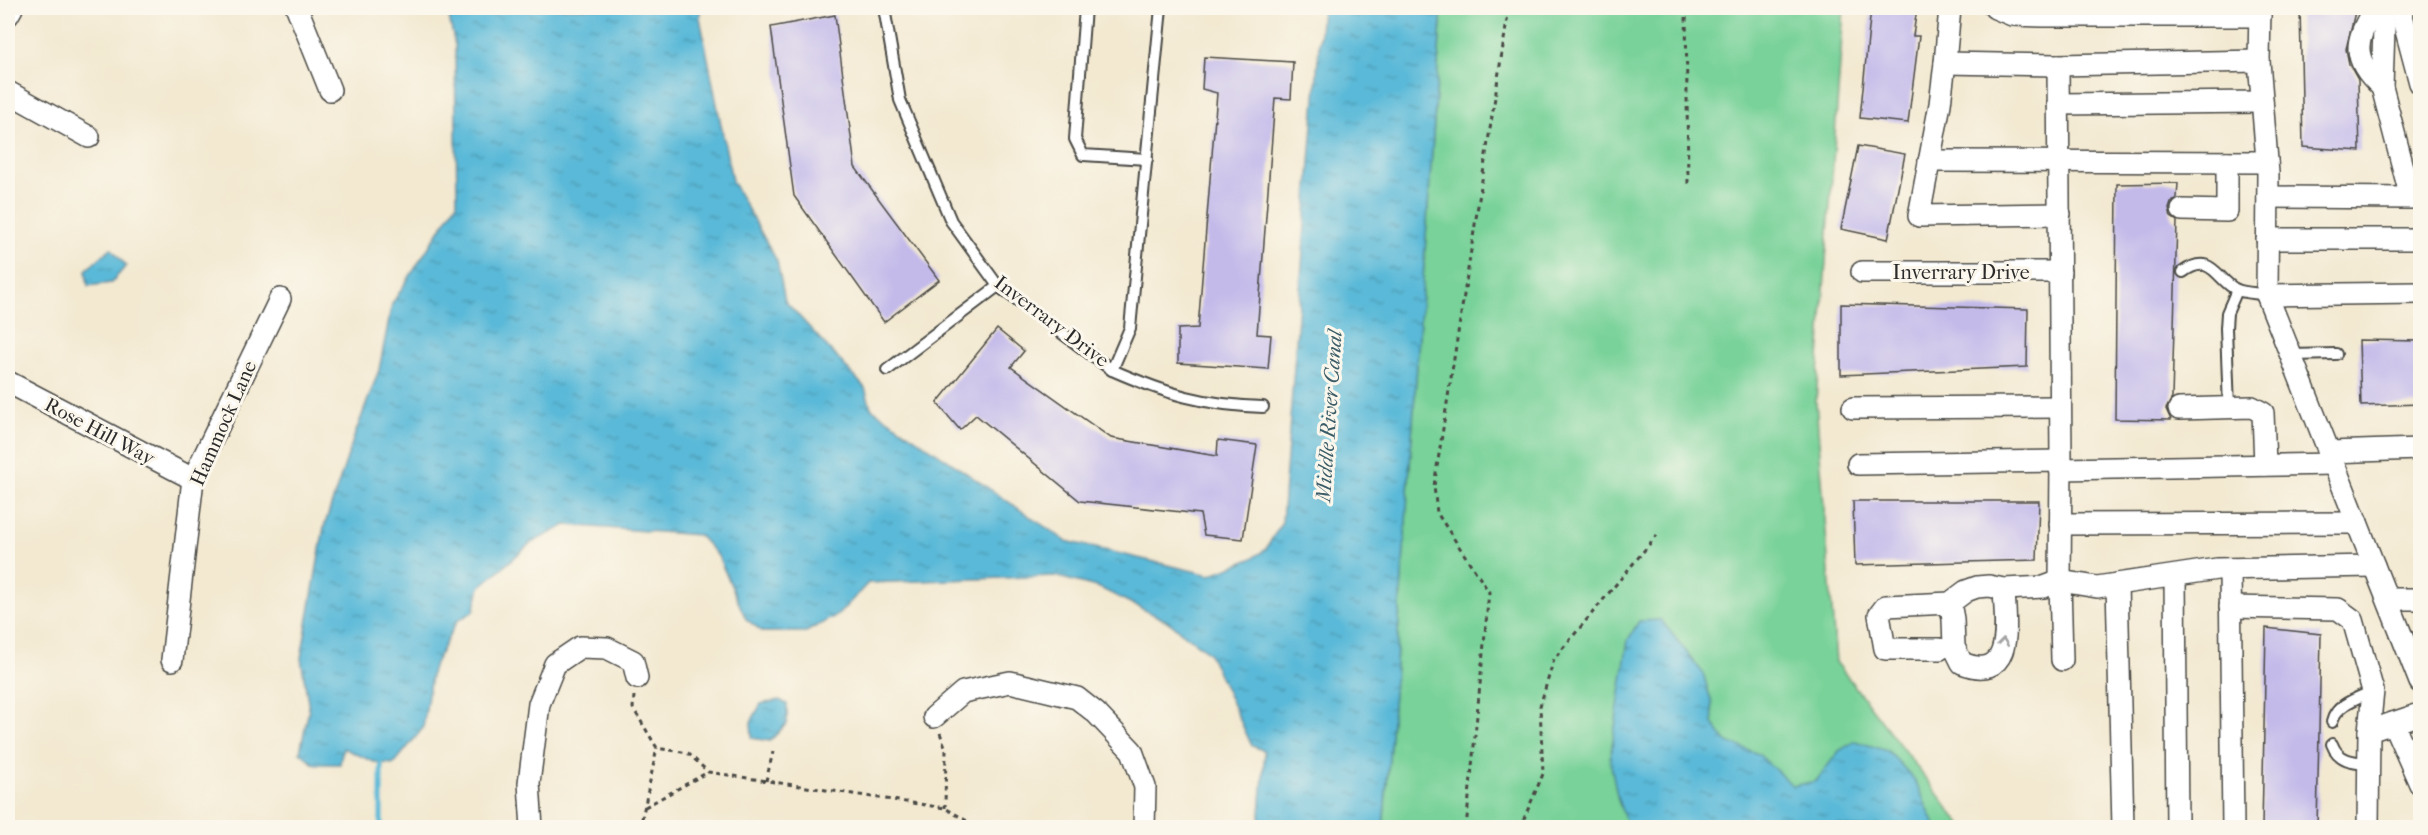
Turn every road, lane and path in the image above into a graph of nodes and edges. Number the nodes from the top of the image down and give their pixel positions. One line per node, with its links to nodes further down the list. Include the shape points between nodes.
1 (12, 8): 13 (street)
2 (297, 8): 18 (street)
3 (884, 8): 38 (lane, Inverrary Drive, via 900,100 951,221)
4 (1085, 8): 23 (lane, via 1075,139 1083,155)
5 (1161, 8): 23 (lane, Inverrary Drive)
6 (1509, 8): 97 (path, via 1434,486 1437,513 1490,592)
7 (1686, 8): 28 (path)
8 (1950, 8): 15 (street)
9 (1995, 8): 12 (street, via 2012,15 2043,16)
10 (2377, 8): 30 (street, via 2361,29 2360,59 2369,76 2382,87)
11 (2400, 8): 17 (street)
12 (2260, 12): 14 (street)
13 (8, 15)
14 (2259, 61): 16 (street); 20 (street)
15 (1945, 63): 16 (street); 25 (street)
16 (2058, 65): 21 (street)
17 (2421, 83)
18 (330, 90)
19 (8, 92): 22 (street)
20 (2262, 102): 21 (street); 27 (street)
21 (2058, 104): 24 (street)
22 (89, 137)
23 (1147, 159): 46 (lane, Inverrary Drive, via 1130,328)
24 (2060, 160): 25 (street); 26 (street); 32 (street)
25 (1929, 161): 32 (street, via 1919,216)
26 (2227, 162): 27 (street); 31 (street, via 2227,211)
27 (2267, 162): 29 (street)
28 (1688, 184)
29 (2268, 197): 30 (street); 33 (street)
30 (2416, 198)
31 (2182, 210)
32 (2060, 214): 37 (street)
33 (2267, 239): 34 (street); 41 (street)
34 (2421, 239)
35 (1862, 272): 37 (street, Inverrary Drive)
36 (2184, 272): 39 (lane, via 2200,265 2214,268)
37 (2060, 273): 49 (street)
38 (998, 286): 45 (lane); 46 (lane, Inverrary Drive)
39 (2237, 290): 41 (lane); 51 (lane, via 2227,313)
40 (2421, 293): 41 (street)
41 (2267, 295): 43 (street)
42 (280, 299): 58 (street, Hammock Lane)
43 (2291, 354): 44 (lane); 54 (street)
44 (2336, 354)
45 (887, 370)
46 (1112, 370): 48 (lane, via 1185,398)
47 (8, 382): 58 (street, Rose Hill Way)
48 (1263, 406)
49 (2060, 406): 50 (street); 56 (street)
50 (1853, 408)
51 (2229, 408): 52 (street); 57 (street, via 2252,407 2263,413)
52 (2179, 409)
53 (2421, 448): 54 (street)
54 (2332, 458): 57 (street); 59 (street)
55 (1858, 464): 56 (street)
56 (2060, 465): 57 (street); 60 (street)
57 (2265, 465)
58 (193, 479): 74 (street, Hammock Lane)
59 (2357, 523): 60 (street); 62 (street)
60 (2060, 524): 65 (street)
61 (1657, 535): 98 (path, via 1554,659 1540,706 1543,774)
62 (2374, 566): 63 (street); 68 (street)
63 (2230, 569): 64 (street); 71 (street)
64 (2175, 576): 66 (street); 100 (street)
65 (2060, 581): 66 (street, via 2097,587); 67 (street, via 2044,587); 75 (street)
66 (2117, 584): 99 (street)
67 (2004, 589): 70 (street, via 1977,586); 70 (street, one-way to 67, via 1956,656 1962,663 1983,668 1993,664 2005,646)
68 (2388, 599): 69 (street); 73 (street)
69 (2421, 599)
70 (1950, 603): 72 (street, via 1886,606 1879,615 1885,649)
71 (2230, 607): 78 (street, via 2338,609 2353,620); 101 (street)
72 (1940, 649)
73 (2416, 658): 77 (street)
74 (172, 660)
75 (2062, 660)
76 (637, 678): 85 (path, via 633,708); 93 (street, via 633,661 607,648 580,647 555,664 539,704 529,783)
77 (2421, 682)
78 (2373, 692): 81 (lane, via 2343,706); 83 (street)
79 (2421, 714): 82 (street)
80 (934, 717): 92 (path, via 946,749); 96 (street, via 963,692 1010,682 1077,698 1132,751 1145,787)
81 (2332, 722)
82 (2393, 723): 83 (street); 90 (street)
83 (2370, 731): 87 (street)
84 (2332, 744): 87 (lane, via 2346,760)
85 (657, 748): 88 (path, via 688,753); 91 (path)
86 (773, 752): 89 (path)
87 (2368, 763): 102 (street)
88 (708, 772): 89 (path); 91 (path)
89 (766, 781): 92 (path)
90 (2421, 784)
91 (645, 807): 94 (path)
92 (945, 808): 95 (path)
93 (532, 828)
94 (640, 828)
95 (979, 828)
96 (1144, 828)
97 (1466, 828)
98 (1520, 828)
99 (2122, 828)
100 (2177, 828)
101 (2233, 828)
102 (2368, 828)

